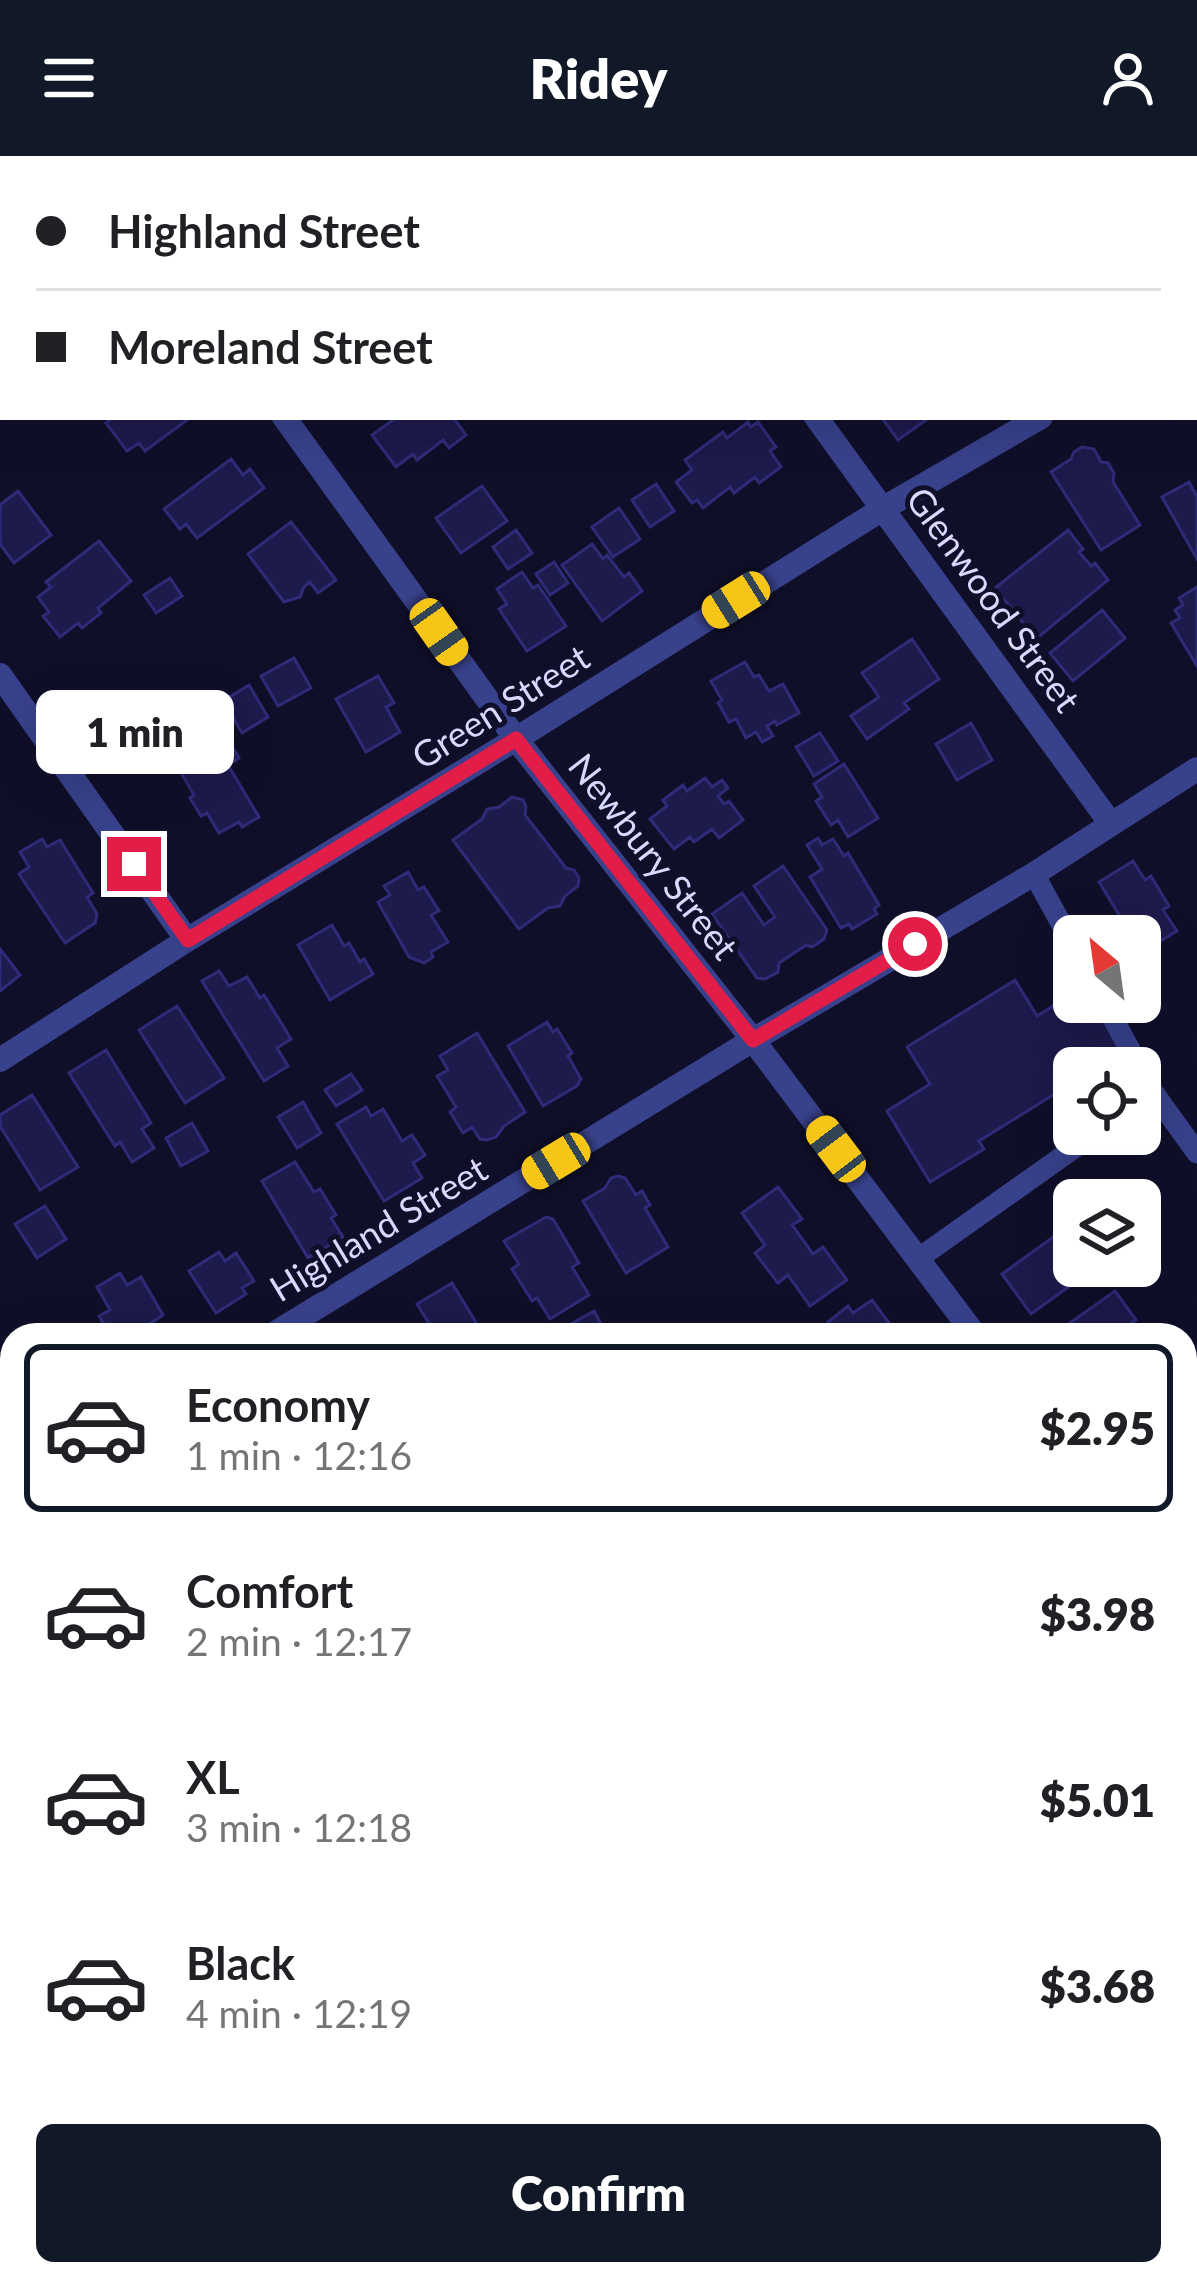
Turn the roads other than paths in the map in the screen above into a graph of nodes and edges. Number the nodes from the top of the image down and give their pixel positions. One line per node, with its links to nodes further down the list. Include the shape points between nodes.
1 (286, 420): 6 (street, Newbury Street)
2 (818, 420): 4 (street, Glenwood Street)
3 (1036, 420): 4 (street, Green Street)
4 (884, 508): 6 (street, Green Street); 8 (street, Glenwood Street)
5 (0, 675): 11 (street)
6 (516, 739): 11 (street, Green Street); 12 (street, Newbury Street)
7 (1197, 770): 8 (street, Highland Street)
8 (1111, 824): 9 (street, Highland Street)
9 (1034, 874): 10 (lane); 12 (street, Highland Street)
10 (1056, 915)
11 (188, 940): 13 (street, Green Street)
12 (753, 1040): 17 (street, Newbury Street); 18 (street, Highland Street)
13 (0, 1060)
14 (1161, 1113): 15 (lane)
15 (1197, 1153)
16 (1064, 1155): 17 (lane)
17 (919, 1258): 19 (street, Newbury Street)
18 (292, 1323)
19 (965, 1323)

